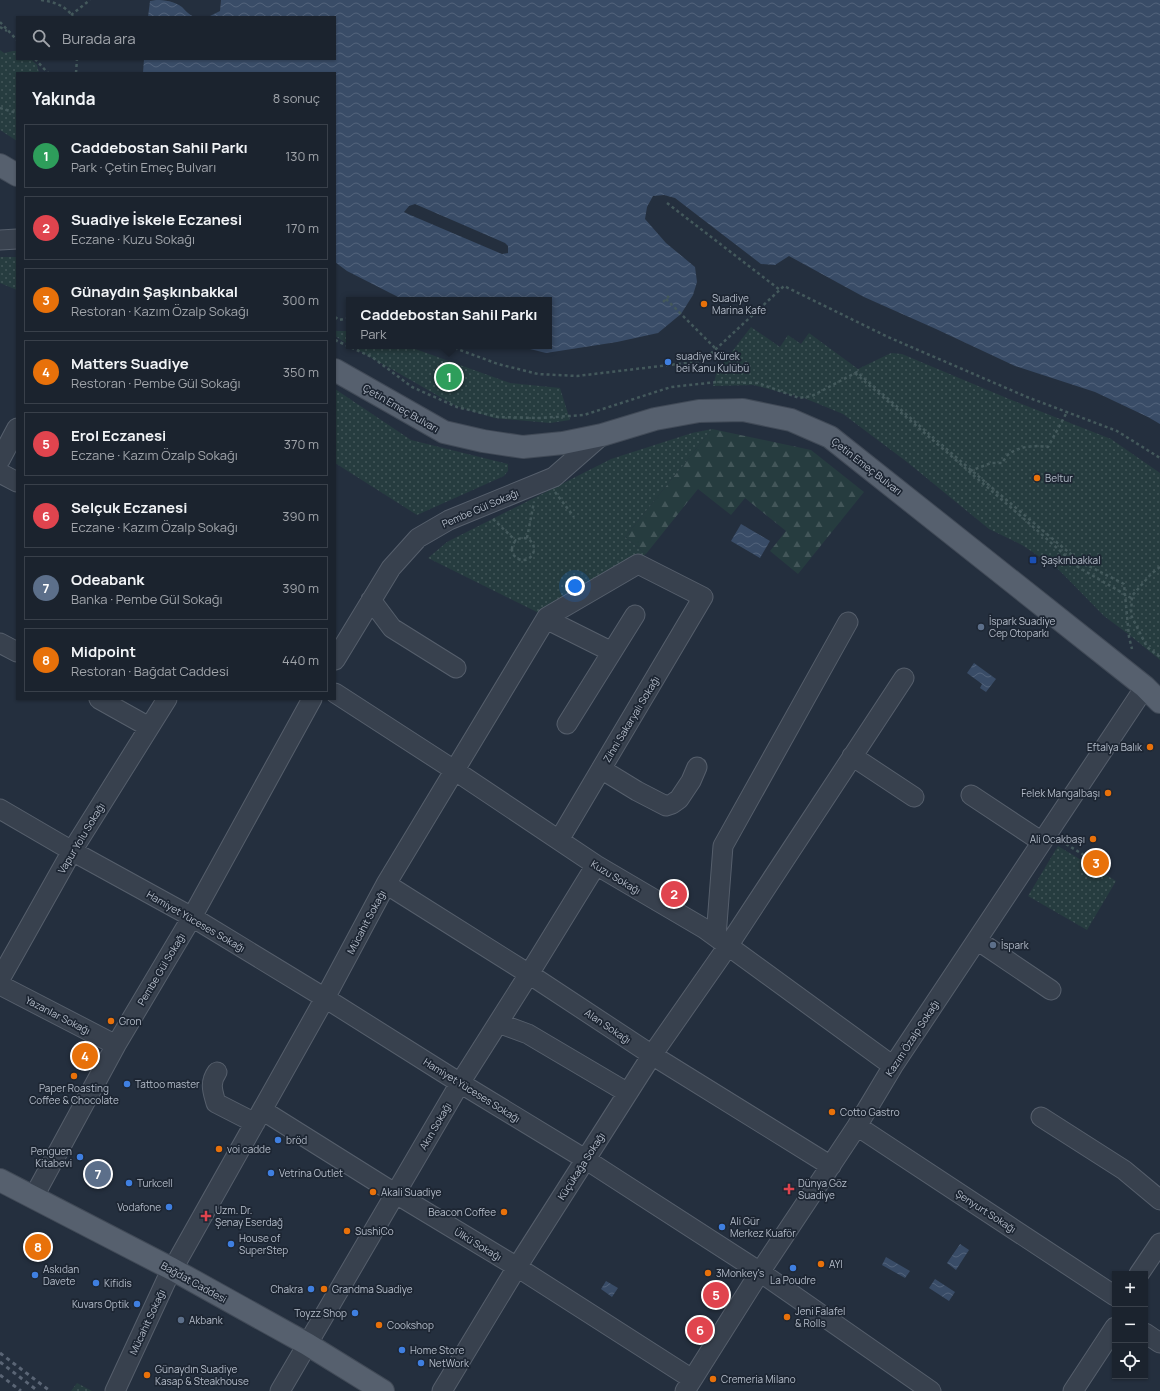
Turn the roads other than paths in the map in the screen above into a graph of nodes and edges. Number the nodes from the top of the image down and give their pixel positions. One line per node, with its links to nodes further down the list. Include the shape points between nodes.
1 (0, 165): 2 (main road)
2 (16, 174)
3 (16, 239): 4 (street)
4 (0, 240)
5 (336, 371): 7 (main road, Çetin Emeç Bulvarı, via 444,432 483,441 523,446 563,443)
6 (16, 430): 8 (street)
7 (602, 435): 12 (street, Pembe Gül Sokağı, via 554,477 449,520 418,538 391,568); 23 (main road, Çetin Emeç Bulvarı, via 655,418 699,411 743,410 791,420 830,437)
8 (0, 460)
9 (0, 473): 10 (street)
10 (16, 481)
11 (703, 597): 14 (street, Mücahit Sokağı, via 638,564); 31 (street, Zihni Sakaryalı Sokağı)
12 (371, 600): 19 (street, Pembe Gül Sokağı); 20 (street, via 392,628)
13 (635, 615): 18 (street)
14 (546, 619): 18 (street); 32 (street, Mücahit Sokağı)
15 (848, 622): 43 (street, via 723,846)
16 (0, 643): 17 (street)
17 (16, 651)
18 (612, 652): 27 (street)
19 (336, 658)
20 (456, 668)
21 (904, 678): 29 (street, Küçükağa Sokağı)
22 (336, 694): 32 (street, Kuzu Sokağı)
23 (1153, 695): 36 (street, Kazım Özalp Sokağı)
24 (101, 700): 28 (street)
25 (166, 700): 28 (street, Vapur Yolu Sokağı)
26 (311, 700): 41 (street, Pembe Gül Sokağı)
27 (567, 724)
28 (149, 727): 38 (street, Vapur Yolu Sokağı)
29 (852, 756): 34 (street); 43 (street, Küçükağa Sokağı)
30 (697, 766): 31 (street, via 679,799 666,806)
31 (601, 769): 37 (street, Zihni Sakaryalı Sokağı)
32 (454, 770): 37 (street, Kuzu Sokağı); 40 (street, Mücahit Sokağı)
33 (972, 795): 36 (street)
34 (914, 797)
35 (0, 809): 38 (street, Hamiyet Yüceses Sokağı)
36 (1045, 838): 42 (street, Kazım Özalp Sokağı)
37 (559, 840): 39 (street, Kuzu Sokağı)
38 (72, 851): 41 (street, Hamiyet Yüceses Sokağı); 45 (street, Vapur Yolu Sokağı)
39 (596, 865): 43 (street, Kuzu Sokağı, via 705,929); 44 (street, Akın Sokağı)
40 (386, 884): 44 (street, Alan Sokağı); 48 (street, Mücahit Sokağı)
41 (192, 917): 48 (street, Hamiyet Yüceses Sokağı); 50 (street, Pembe Gül Sokağı)
42 (977, 940): 47 (street); 52 (street, Kazım Özalp Sokağı)
43 (722, 942): 51 (street, Küçükağa Sokağı); 52 (street, Kuzu Sokağı)
44 (530, 974): 49 (street, Akın Sokağı); 51 (street, Alan Sokağı)
45 (0, 979)
46 (0, 985): 50 (street, Yazanlar Sokağı)
47 (1051, 990)
48 (325, 998): 54 (street, Hamiyet Yüceses Sokağı); 56 (street, Mücahit Sokağı)
49 (498, 1024): 54 (street, Akın Sokağı); 55 (street, via 528,1034)
50 (116, 1045): 63 (street, Pembe Gül Sokağı)
51 (652, 1055): 55 (street, Küçükağa Sokağı); 60 (street, Alan Sokağı)
52 (893, 1066): 58 (street, Kazım Özalp Sokağı)
53 (217, 1072): 56 (street, Ülkü Sokağı, via 211,1087 216,1103)
54 (460, 1083): 59 (street, Hamiyet Yüceses Sokağı); 62 (street, Akın Sokağı)
55 (628, 1093): 59 (street, Küçükağa Sokağı)
56 (258, 1117): 62 (street, Ülkü Sokağı); 67 (street, Mücahit Sokağı)
57 (1041, 1117): 64 (street, via 1124,1170)
58 (857, 1126): 60 (street, Kazım Özalp Sokağı); 70 (street, Şenyurt Sokağı)
59 (585, 1159): 66 (street, Küçükağa Sokağı); 69 (street, Hamiyet Yüceses Sokağı)
60 (831, 1166): 69 (street, Kazım Özalp Sokağı)
61 (0, 1180): 63 (main road, Bağdat Caddesi)
62 (396, 1194): 66 (street, Ülkü Sokağı); 74 (street, Akın Sokağı)
63 (33, 1198): 67 (main road, Bağdat Caddesi)
64 (1160, 1200)
65 (1160, 1243): 68 (street)
66 (517, 1267): 75 (street, Ülkü Sokağı); 79 (street, Küçükağa Sokağı)
67 (172, 1269): 74 (main road, Bağdat Caddesi); 76 (street, Mücahit Sokağı)
68 (1141, 1271)
69 (760, 1272): 75 (street, Kazım Özalp Sokağı); 80 (street, Hamiyet Yüceses Sokağı)
70 (1112, 1294)
71 (1112, 1332): 81 (street)
72 (1148, 1335): 73 (street)
73 (1160, 1343)
74 (307, 1344): 77 (street, Akın Sokağı); 78 (main road, Bağdat Caddesi)
75 (688, 1385)
76 (115, 1391)
77 (280, 1391)
78 (383, 1391)
79 (442, 1391)
80 (931, 1391)
81 (1073, 1391)

